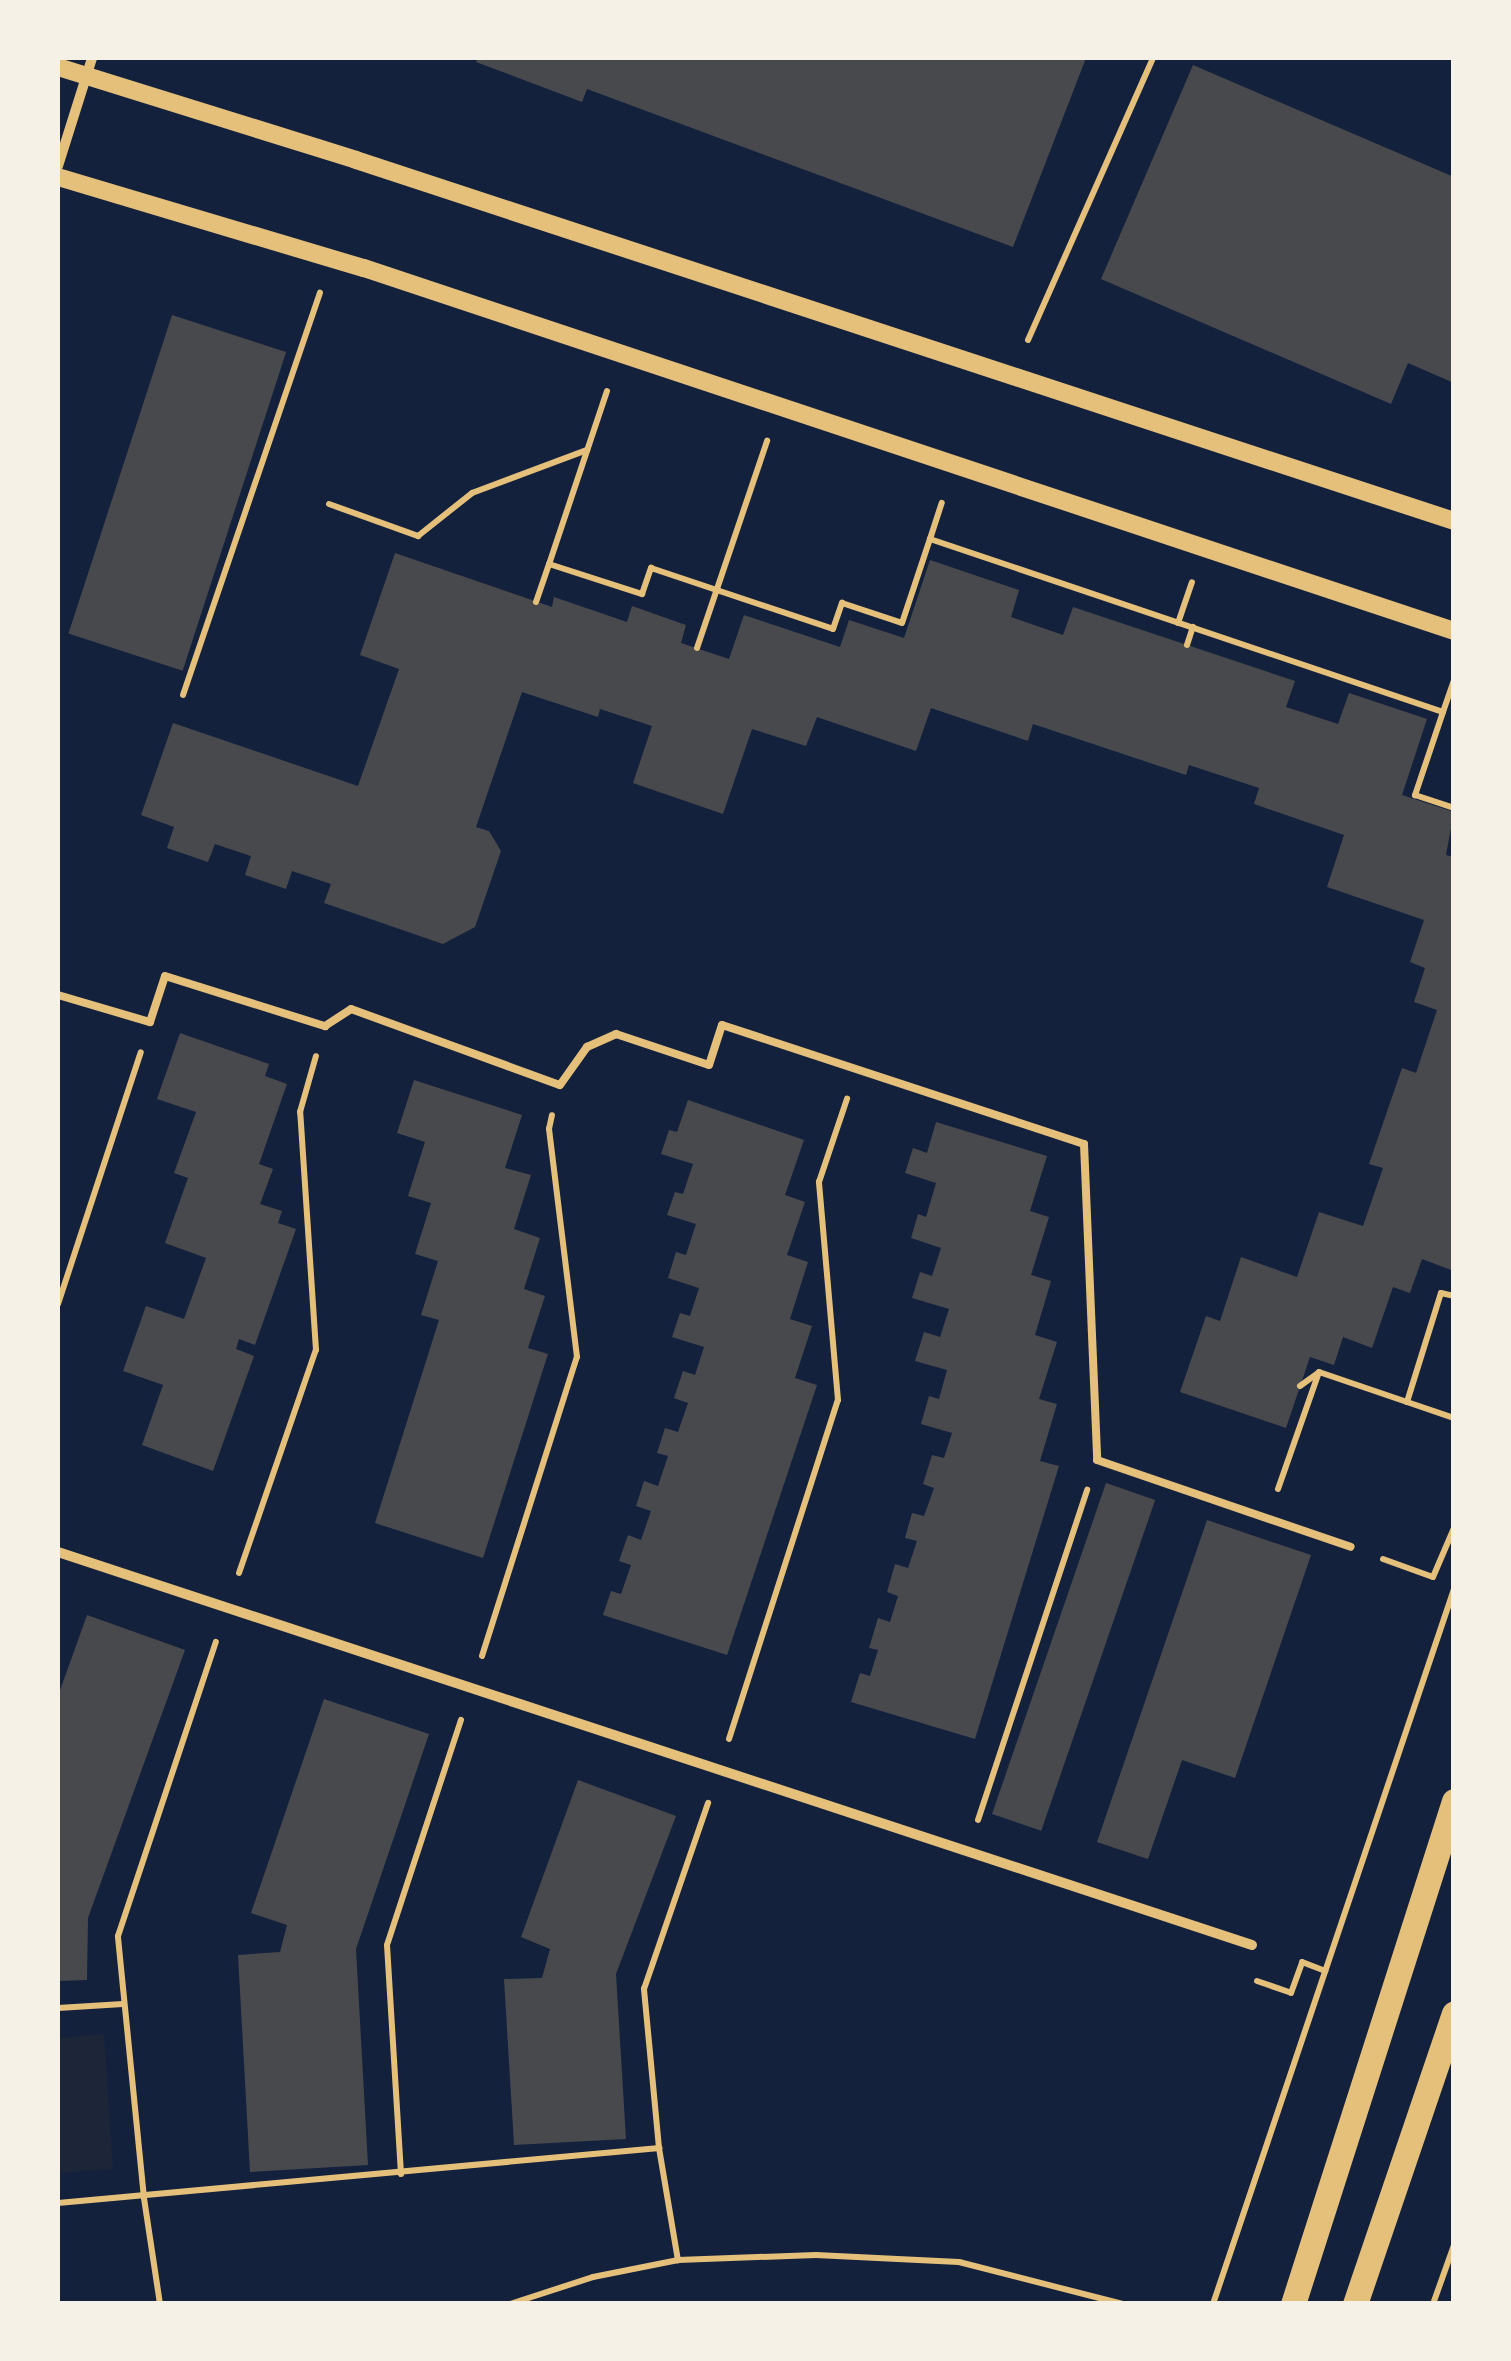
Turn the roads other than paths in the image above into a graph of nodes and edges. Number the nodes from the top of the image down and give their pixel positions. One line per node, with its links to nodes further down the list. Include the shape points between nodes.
1 (90, 66): 2 (street); 3 (street); 5 (street)
2 (58, 67)
3 (58, 166)
4 (58, 177): 6 (street, via 364,268)
5 (1454, 521)
6 (1454, 631)
7 (58, 995): 8 (lane, via 150,1022 164,976 325,1026 351,1010 560,1085 587,1047 616,1034 709,1065 722,1025 1084,1144 1097,1460)
8 (1350, 1547)
9 (58, 1552): 11 (street)
10 (1454, 1800): 13 (main road)
11 (1252, 1945)
12 (1454, 2014): 14 (main road)
13 (1292, 2304)
14 (1355, 2304)

